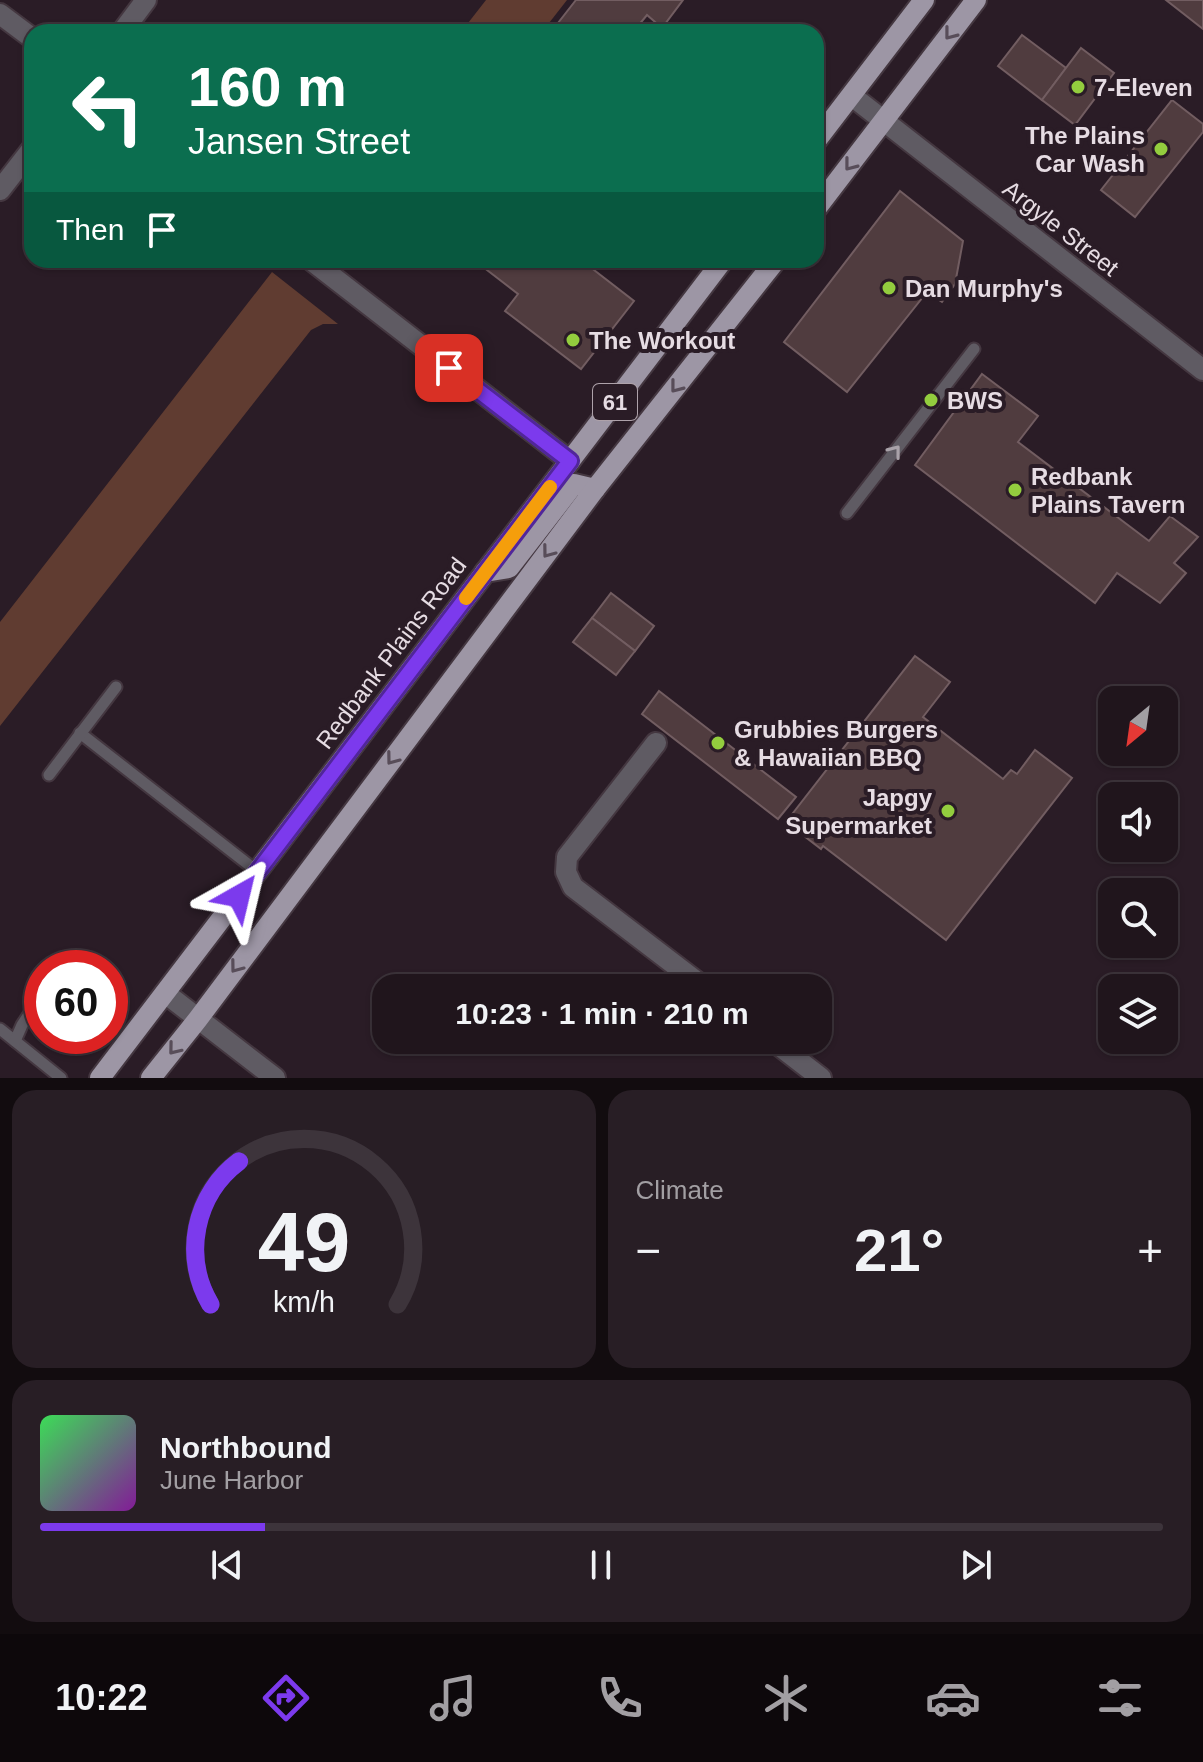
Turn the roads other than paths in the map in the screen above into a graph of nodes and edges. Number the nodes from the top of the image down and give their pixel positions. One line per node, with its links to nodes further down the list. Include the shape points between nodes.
1 (146, 0): 5 (street)
2 (924, 0): 7 (main road)
3 (976, 0): 8 (main road, one-way to 8)
4 (0, 14): 6 (street)
5 (128, 24)
6 (24, 32)
7 (852, 96): 8 (street, Argyle Street); 9 (main road)
8 (884, 121): 12 (main road, one-way to 12); 17 (street, Argyle Street)
9 (824, 131)
10 (24, 159): 11 (street)
11 (0, 190)
12 (824, 199)
13 (321, 268): 18 (street)
14 (717, 268): 18 (main road, Redbank Plains Road / 61)
15 (770, 268): 19 (main road, 61, one-way to 19)
16 (974, 349): 20 (lane, one-way to 16)
17 (1203, 370)
18 (570, 461): 21 (main road, Redbank Plains Road / 61)
19 (595, 489): 21 (main road, via 574,484 509,568); 29 (main road, 61, one-way to 29)
20 (847, 513)
21 (485, 572): 26 (main road, Redbank Plains Road / 61)
22 (116, 687): 23 (lane)
23 (80, 733): 25 (lane); 26 (lane)
24 (656, 743): 27 (street, via 567,857 566,872 573,887)
25 (49, 775)
26 (258, 872): 28 (main road, Redbank Plains Road / 61)
27 (687, 974)
28 (165, 993): 29 (street); 35 (main road, Redbank Plains Road / 61)
29 (198, 1019): 36 (main road, 61, one-way to 36); 37 (street)
30 (24, 1022): 32 (lane)
31 (0, 1029): 32 (lane)
32 (15, 1041): 34 (lane)
33 (790, 1054): 38 (street)
34 (61, 1078)
35 (100, 1078)
36 (151, 1078)
37 (275, 1078)
38 (821, 1078)

